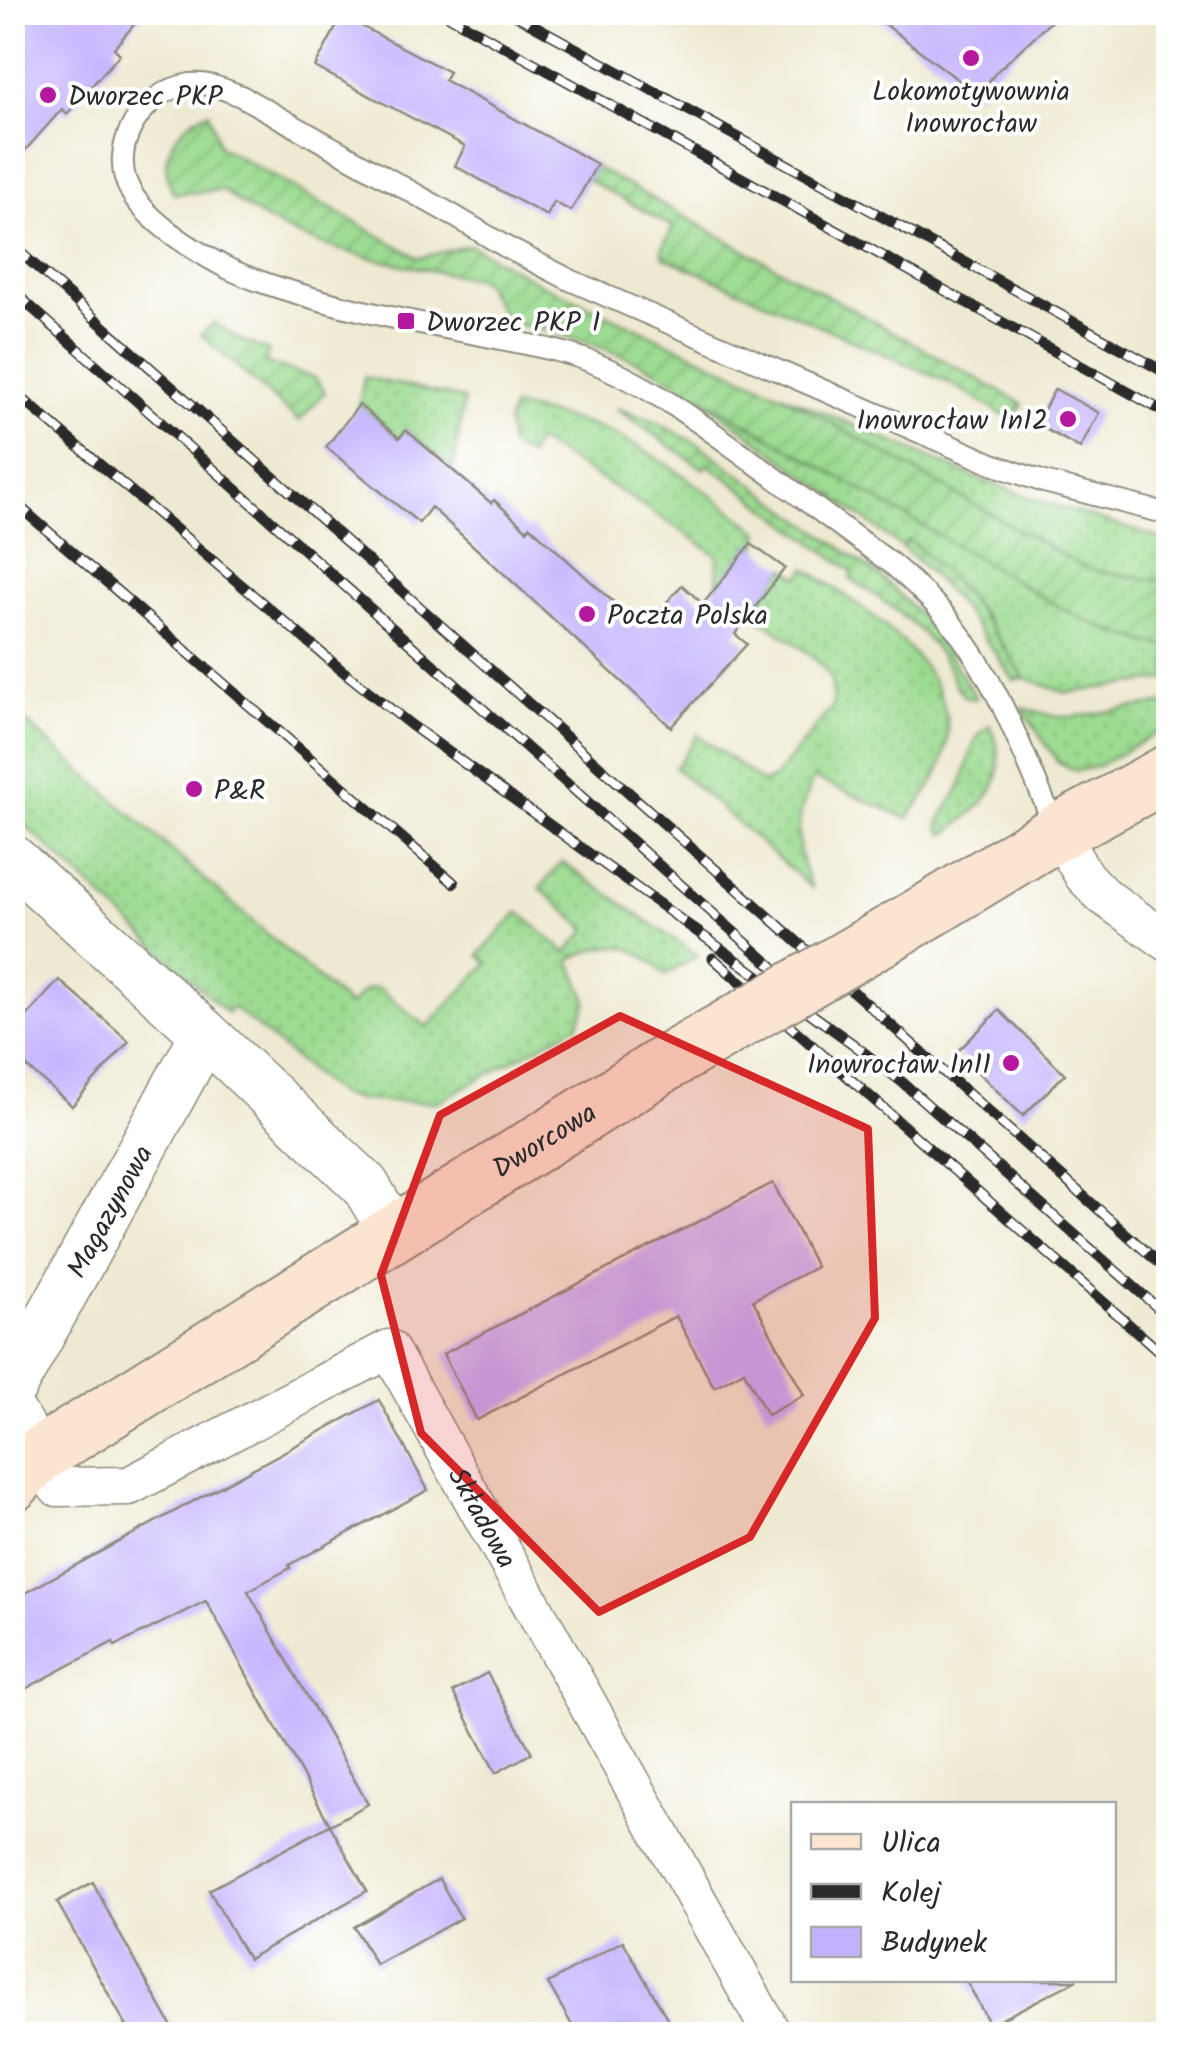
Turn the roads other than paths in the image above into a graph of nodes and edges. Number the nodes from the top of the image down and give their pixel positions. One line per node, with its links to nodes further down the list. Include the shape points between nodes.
1 (1168, 514): 3 (lane, via 995,465 570,280 220,87 191,84 158,95 124,142 122,172 132,195 157,221 227,268 350,310 583,359 693,417 877,553 952,624 999,702)
2 (1168, 773): 3 (main road, Dworcowa)
3 (1058, 832): 5 (street, via 1084,876); 7 (main road, Dworcowa, bridge, via 662,1065)
4 (12, 858): 6 (street)
5 (1168, 942)
6 (205, 1034): 7 (street, via 364,1185); 8 (street, Magazynowa)
7 (395, 1235): 9 (main road, Dworcowa)
8 (12, 1387)
9 (19, 1453): 10 (street, Składowa, via 58,1487 129,1486 389,1349)
10 (772, 2034)

